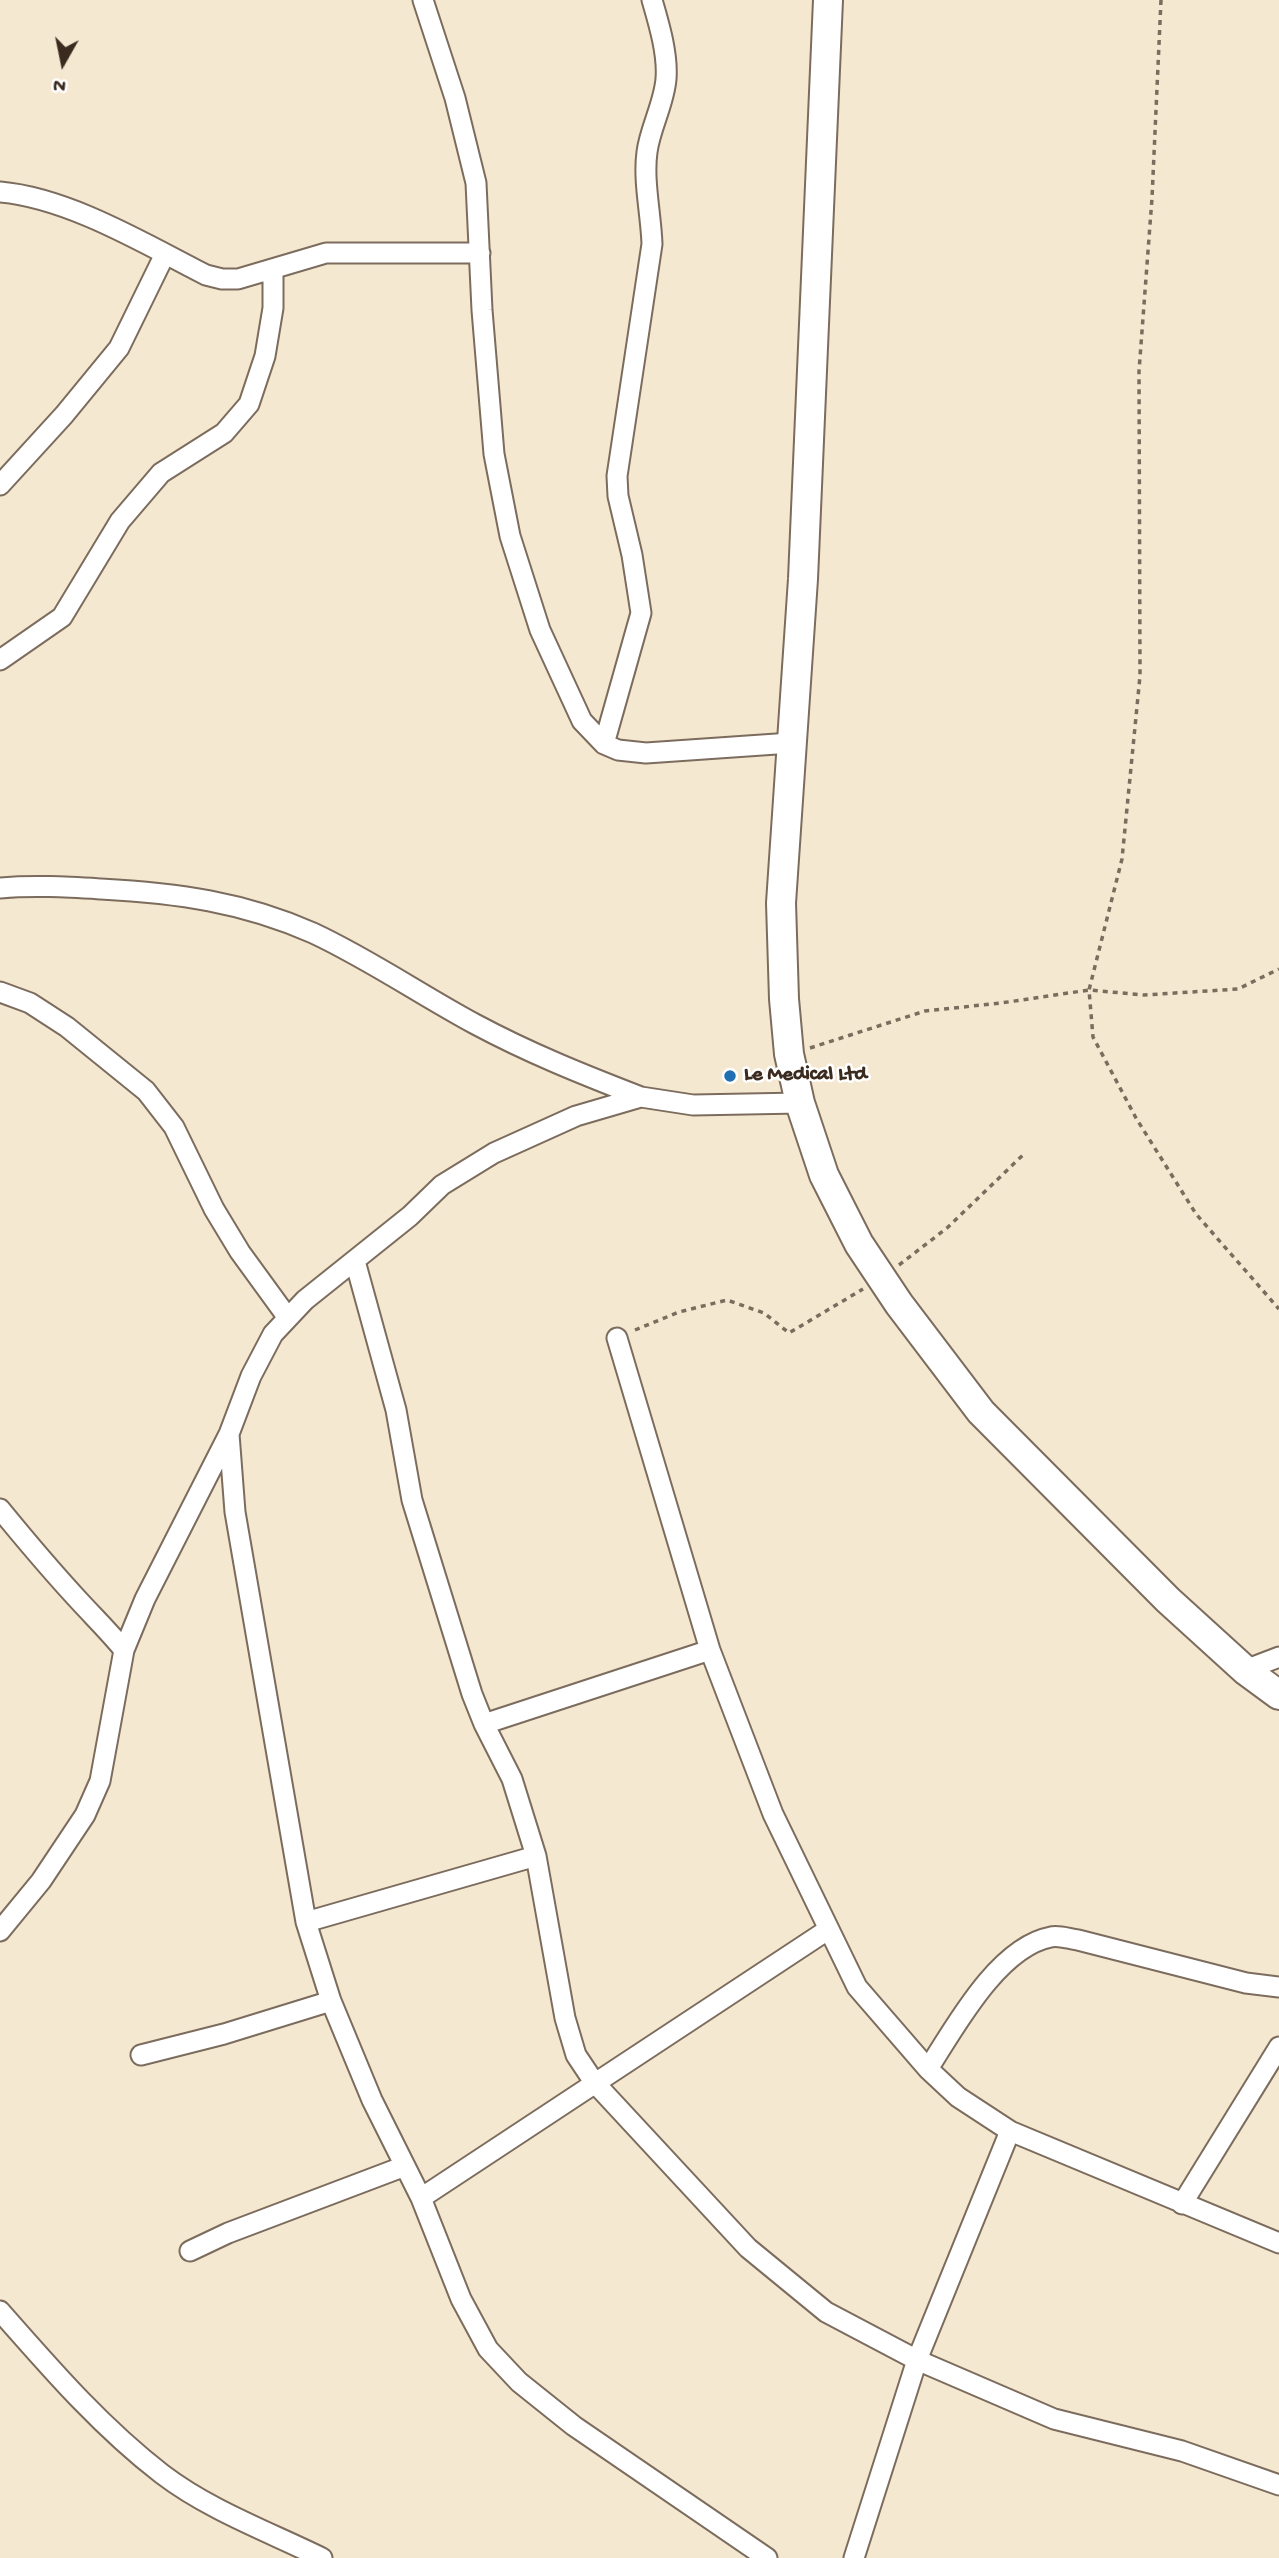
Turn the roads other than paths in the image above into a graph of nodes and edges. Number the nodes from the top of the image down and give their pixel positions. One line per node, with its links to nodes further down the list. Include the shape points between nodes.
1 (422, 0): 5 (street, via 455,98 476,183)
2 (652, 0): 11 (street, via 666,79 647,154 652,244 617,475 641,613)
3 (828, 0): 10 (main road, via 803,579)
4 (0, 192): 6 (street, via 66,207)
5 (480, 253): 7 (street, via 326,253); 11 (street, via 494,454 510,536 540,630 582,721)
6 (166, 254): 7 (street, via 222,279); 8 (street, via 120,348)
7 (273, 270): 9 (street, via 273,308 265,356 249,404 224,433 160,472 120,521 62,617)
8 (0, 485)
9 (0, 660)
10 (791, 743): 11 (street, via 646,753); 15 (main road, via 781,903 789,1054)
11 (604, 744)
12 (0, 888): 14 (street, via 32,885 168,892 269,916 314,934 520,1048)
13 (0, 992): 17 (street, via 30,1003 67,1027 146,1091 174,1127 240,1252)
14 (641, 1097): 15 (street, via 693,1105); 16 (street, via 576,1116 494,1153 442,1185)
15 (800, 1103): 24 (main road, via 824,1175 859,1244 981,1412 1168,1600)
16 (355, 1261): 17 (street); 26 (street, via 396,1410 412,1500)
17 (288, 1318): 19 (street, via 273,1334 251,1376)
18 (617, 1338): 22 (street)
19 (229, 1434): 21 (street); 28 (street, via 235,1511)
20 (0, 1509): 21 (street)
21 (124, 1650): 30 (street, via 100,1781 85,1815 41,1881)
22 (710, 1650): 26 (street); 29 (street, via 773,1814)
23 (1279, 1657): 24 (street)
24 (1245, 1670): 25 (main road)
25 (1279, 1695)
26 (484, 1724): 27 (street, via 512,1779)
27 (536, 1856): 28 (street); 36 (street, via 565,2018 576,2055)
28 (306, 1922): 32 (street)
29 (828, 1929): 35 (street, via 858,1987); 36 (street)
30 (0, 1931)
31 (1279, 1987): 35 (street, via 1053,1936 1028,1944 982,1985)
32 (331, 2001): 34 (street); 38 (street)
33 (1279, 2047): 40 (street)
34 (141, 2055)
35 (928, 2069): 37 (street, via 958,2097)
36 (594, 2082): 39 (street); 44 (street, via 748,2248 826,2312)
37 (1010, 2131): 40 (street); 44 (street)
38 (405, 2166): 39 (street); 42 (street)
39 (421, 2198): 47 (street, via 461,2299 488,2349 519,2382 574,2426)
40 (1182, 2204): 41 (street)
41 (1279, 2243)
42 (190, 2251)
43 (0, 2311): 46 (street, via 87,2407 163,2475 225,2512)
44 (917, 2360): 45 (street, via 1054,2419 1182,2451); 48 (street)
45 (1279, 2485)
46 (322, 2558)
47 (768, 2558)
48 (854, 2558)

